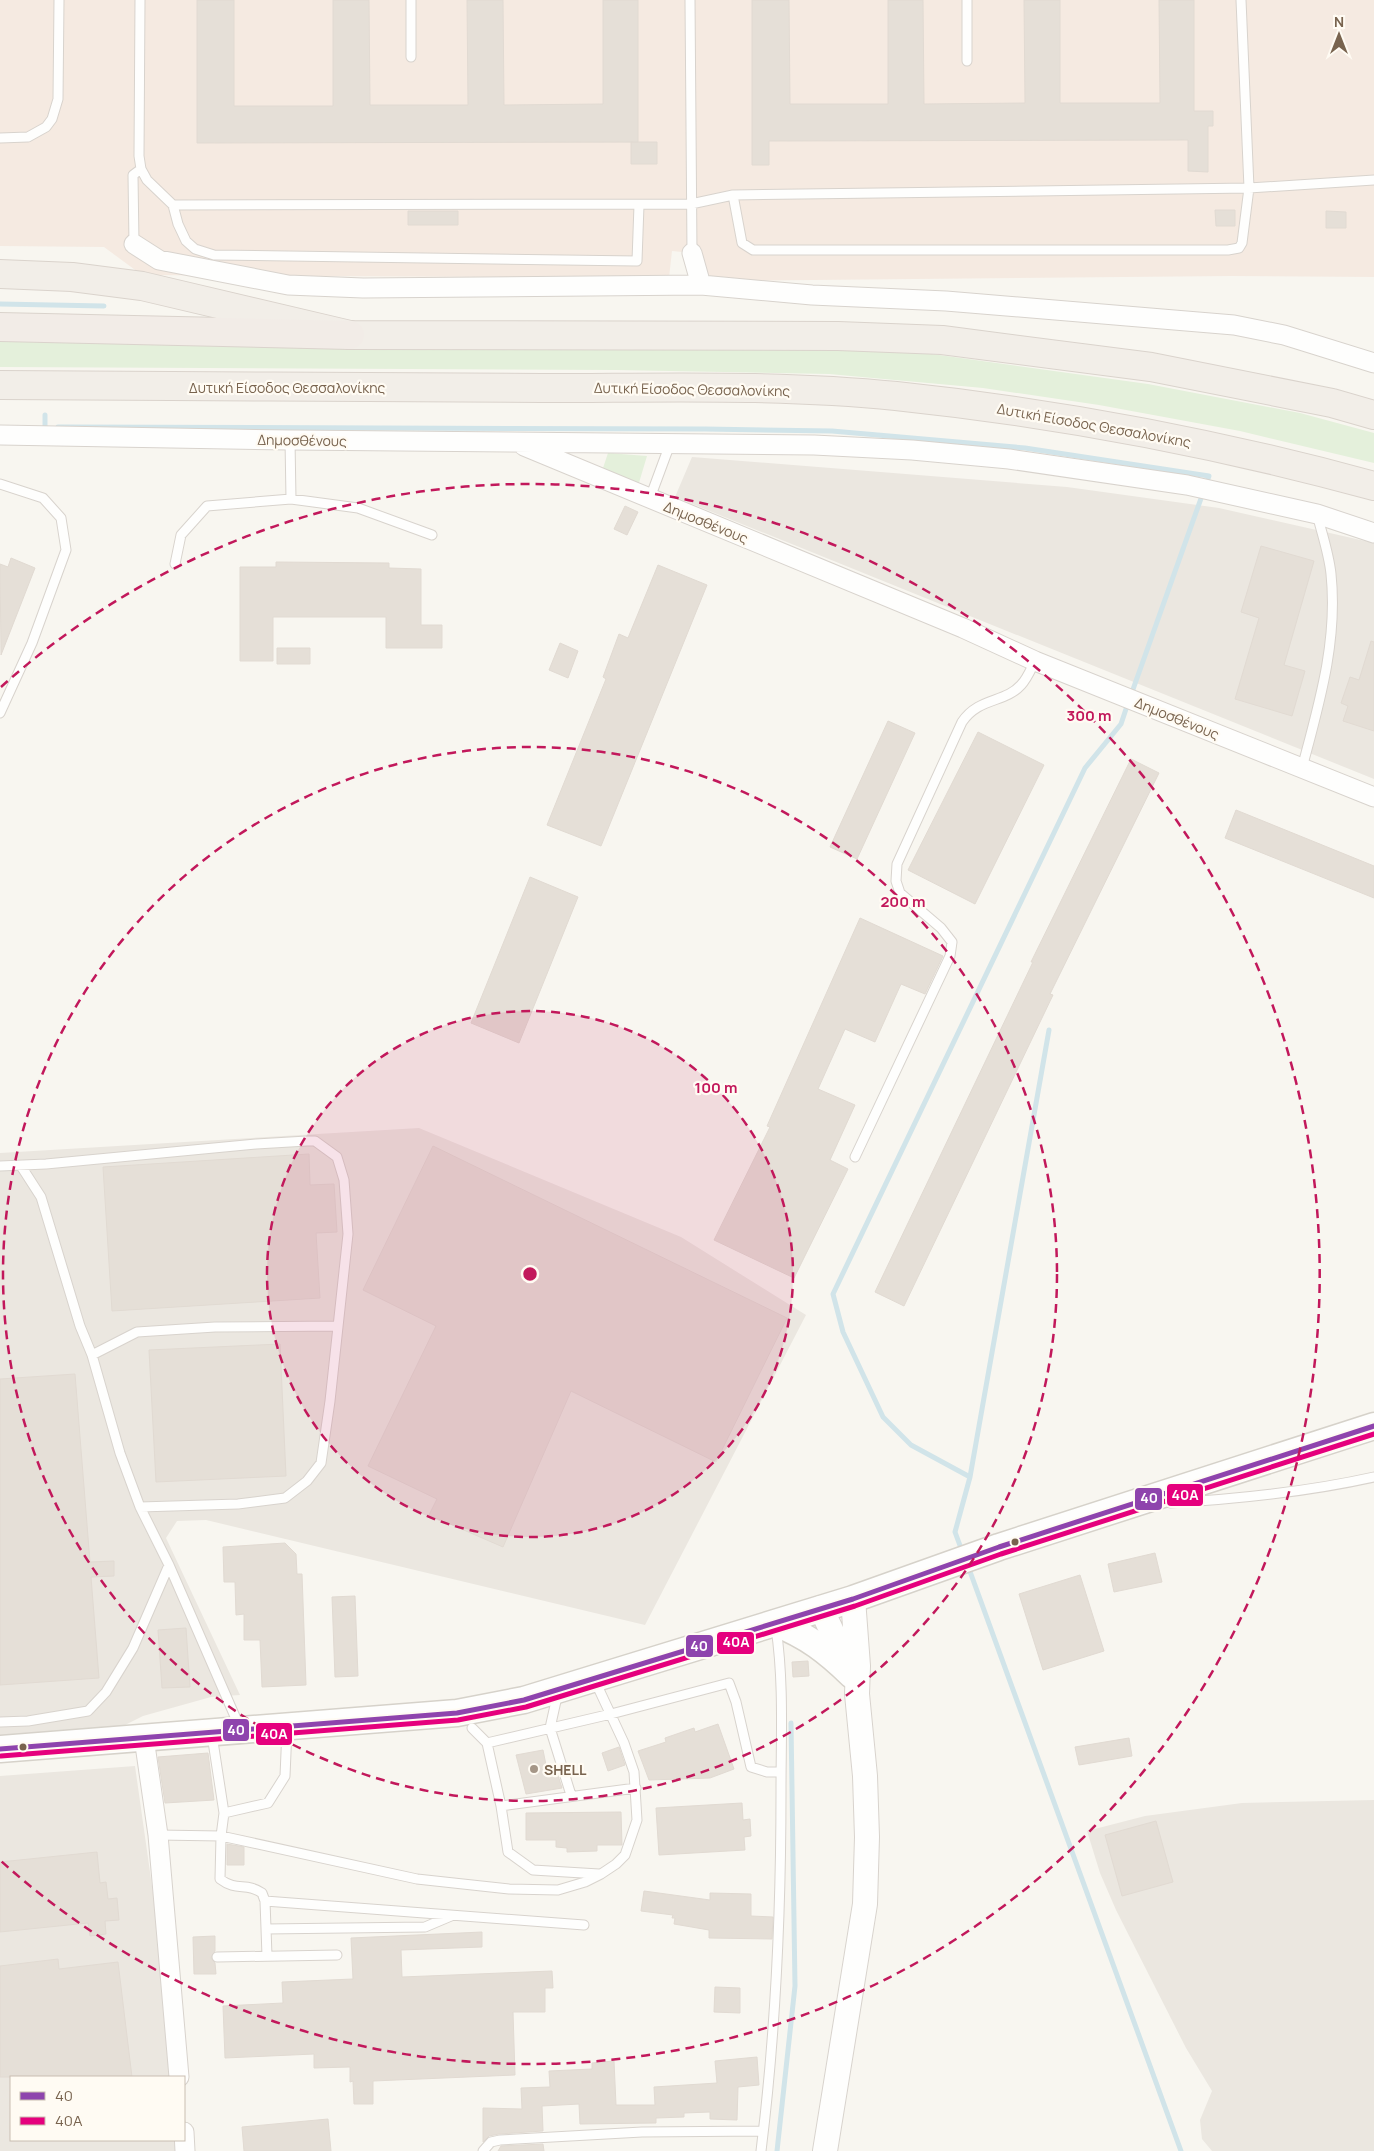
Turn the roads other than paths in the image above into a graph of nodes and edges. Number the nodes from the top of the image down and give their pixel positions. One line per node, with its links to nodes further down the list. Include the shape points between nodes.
1 (59, 0): 9 (lane, via 58,99 52,118 46,127 28,137)
2 (140, 0): 10 (lane)
3 (411, 0): 7 (lane)
4 (690, 0): 14 (lane)
5 (967, 0): 8 (lane)
6 (1241, 0): 12 (lane)
7 (411, 57)
8 (967, 61)
9 (0, 138)
10 (141, 169): 15 (lane, via 147,180); 17 (lane, via 133,175)
11 (1374, 180): 12 (lane)
12 (1250, 188): 13 (lane); 13 (lane, via 1242,243 1238,248 1228,250 753,250 742,243)
13 (733, 195): 14 (lane)
14 (692, 204): 16 (lane); 18 (lane)
15 (173, 205): 16 (lane); 16 (lane, via 186,241 195,249 214,255 637,261)
16 (639, 205)
17 (134, 244): 20 (street, via 159,260 288,285 362,288)
18 (692, 253): 20 (street)
19 (0, 274): 22 (highway, via 72,277 142,286)
20 (701, 285): 23 (street, via 1234,324)
21 (0, 327): 22 (highway)
22 (350, 335): 25 (highway, via 838,336 942,340 1151,367 1332,403)
23 (1374, 362)
24 (0, 386): 31 (highway, Δυτική Είσοδος Θεσσαλονίκης, via 736,388 894,396 1017,411 1175,437)
25 (1374, 415)
26 (0, 435): 27 (street, Δημοσθένους)
27 (290, 440): 28 (street, Δημοσθένους); 33 (lane)
28 (516, 442): 29 (street); 32 (street, Δημοσθένους)
29 (670, 444): 32 (lane); 34 (street, via 814,445 912,450 1056,465 1187,486)
30 (0, 484): 39 (lane, via 43,498 61,518 66,550 32,643)
31 (1374, 486)
32 (650, 498): 38 (street, Δημοσθένους)
33 (290, 499): 36 (lane, via 358,508); 37 (lane, via 207,506 181,535)
34 (1317, 514): 35 (street); 40 (lane, via 1331,572 1332,634 1321,696)
35 (1374, 533)
36 (432, 535)
37 (175, 564)
38 (1035, 661): 40 (street, Δημοσθένους); 42 (lane, via 1020,687 977,706 962,722 897,864 896,881 900,893 942,928 952,942 950,956)
39 (0, 714)
40 (1302, 768): 41 (street, Δημοσθένους)
41 (1374, 797)
42 (855, 1157)
43 (0, 1166): 44 (lane)
44 (21, 1166): 45 (lane, via 256,1144 315,1142 337,1157 344,1180 348,1234); 46 (lane, via 41,1197 80,1326)
45 (338, 1326): 46 (lane, via 214,1327 137,1332); 50 (lane, via 321,1463 307,1481 284,1498 238,1504)
46 (92, 1355): 50 (lane, via 120,1453)
47 (1374, 1426): 49 (main road)
48 (1374, 1477): 49 (lane, via 1239,1498)
49 (1124, 1506): 52 (main road)
50 (140, 1507): 51 (lane)
51 (169, 1565): 59 (lane, via 133,1648 106,1692 88,1711); 63 (lane)
52 (853, 1599): 53 (main road); 56 (street, via 858,1666)
53 (821, 1608): 54 (main road); 56 (street)
54 (775, 1623): 55 (main road); 56 (main road, via 821,1646); 68 (lane, via 780,1667)
55 (594, 1678): 57 (main road); 58 (lane)
56 (855, 1685): 87 (street, via 866,1776 866,1904)
57 (559, 1689): 60 (main road, via 524,1700 457,1713); 62 (lane)
58 (612, 1714): 62 (lane); 68 (lane, via 729,1683 751,1767); 69 (lane, via 634,1772)
59 (0, 1722)
60 (287, 1727): 63 (main road); 72 (lane, via 285,1776 268,1803)
61 (472, 1728): 66 (lane)
62 (550, 1728): 66 (lane); 70 (lane)
63 (241, 1730): 64 (main road)
64 (212, 1732): 65 (main road); 72 (lane)
65 (144, 1738): 67 (main road); 73 (street)
66 (487, 1743): 71 (lane)
67 (0, 1749)
68 (781, 1772): 84 (lane, via 781,1899 773,2049)
69 (636, 1788): 70 (lane); 75 (lane, via 637,1820 631,1840 625,1854)
70 (571, 1795): 71 (lane)
71 (501, 1806): 75 (lane, via 508,1852 533,1870)
72 (224, 1813): 74 (lane)
73 (158, 1835): 74 (lane); 83 (street)
74 (221, 1836): 75 (lane, via 417,1879 509,1889 558,1890); 76 (lane, via 220,1879 232,1887 257,1890)
75 (601, 1874)
76 (265, 1901): 77 (lane); 79 (lane)
77 (453, 1916): 78 (lane); 79 (lane, via 425,1926)
78 (584, 1925)
79 (266, 1929): 81 (lane)
80 (337, 1955): 81 (lane)
81 (267, 1956): 82 (lane)
82 (217, 1957)
83 (179, 2076)
84 (763, 2131): 85 (lane, via 642,2132 500,2140 491,2142); 86 (lane)
85 (483, 2151)
86 (761, 2151)
87 (825, 2151)

